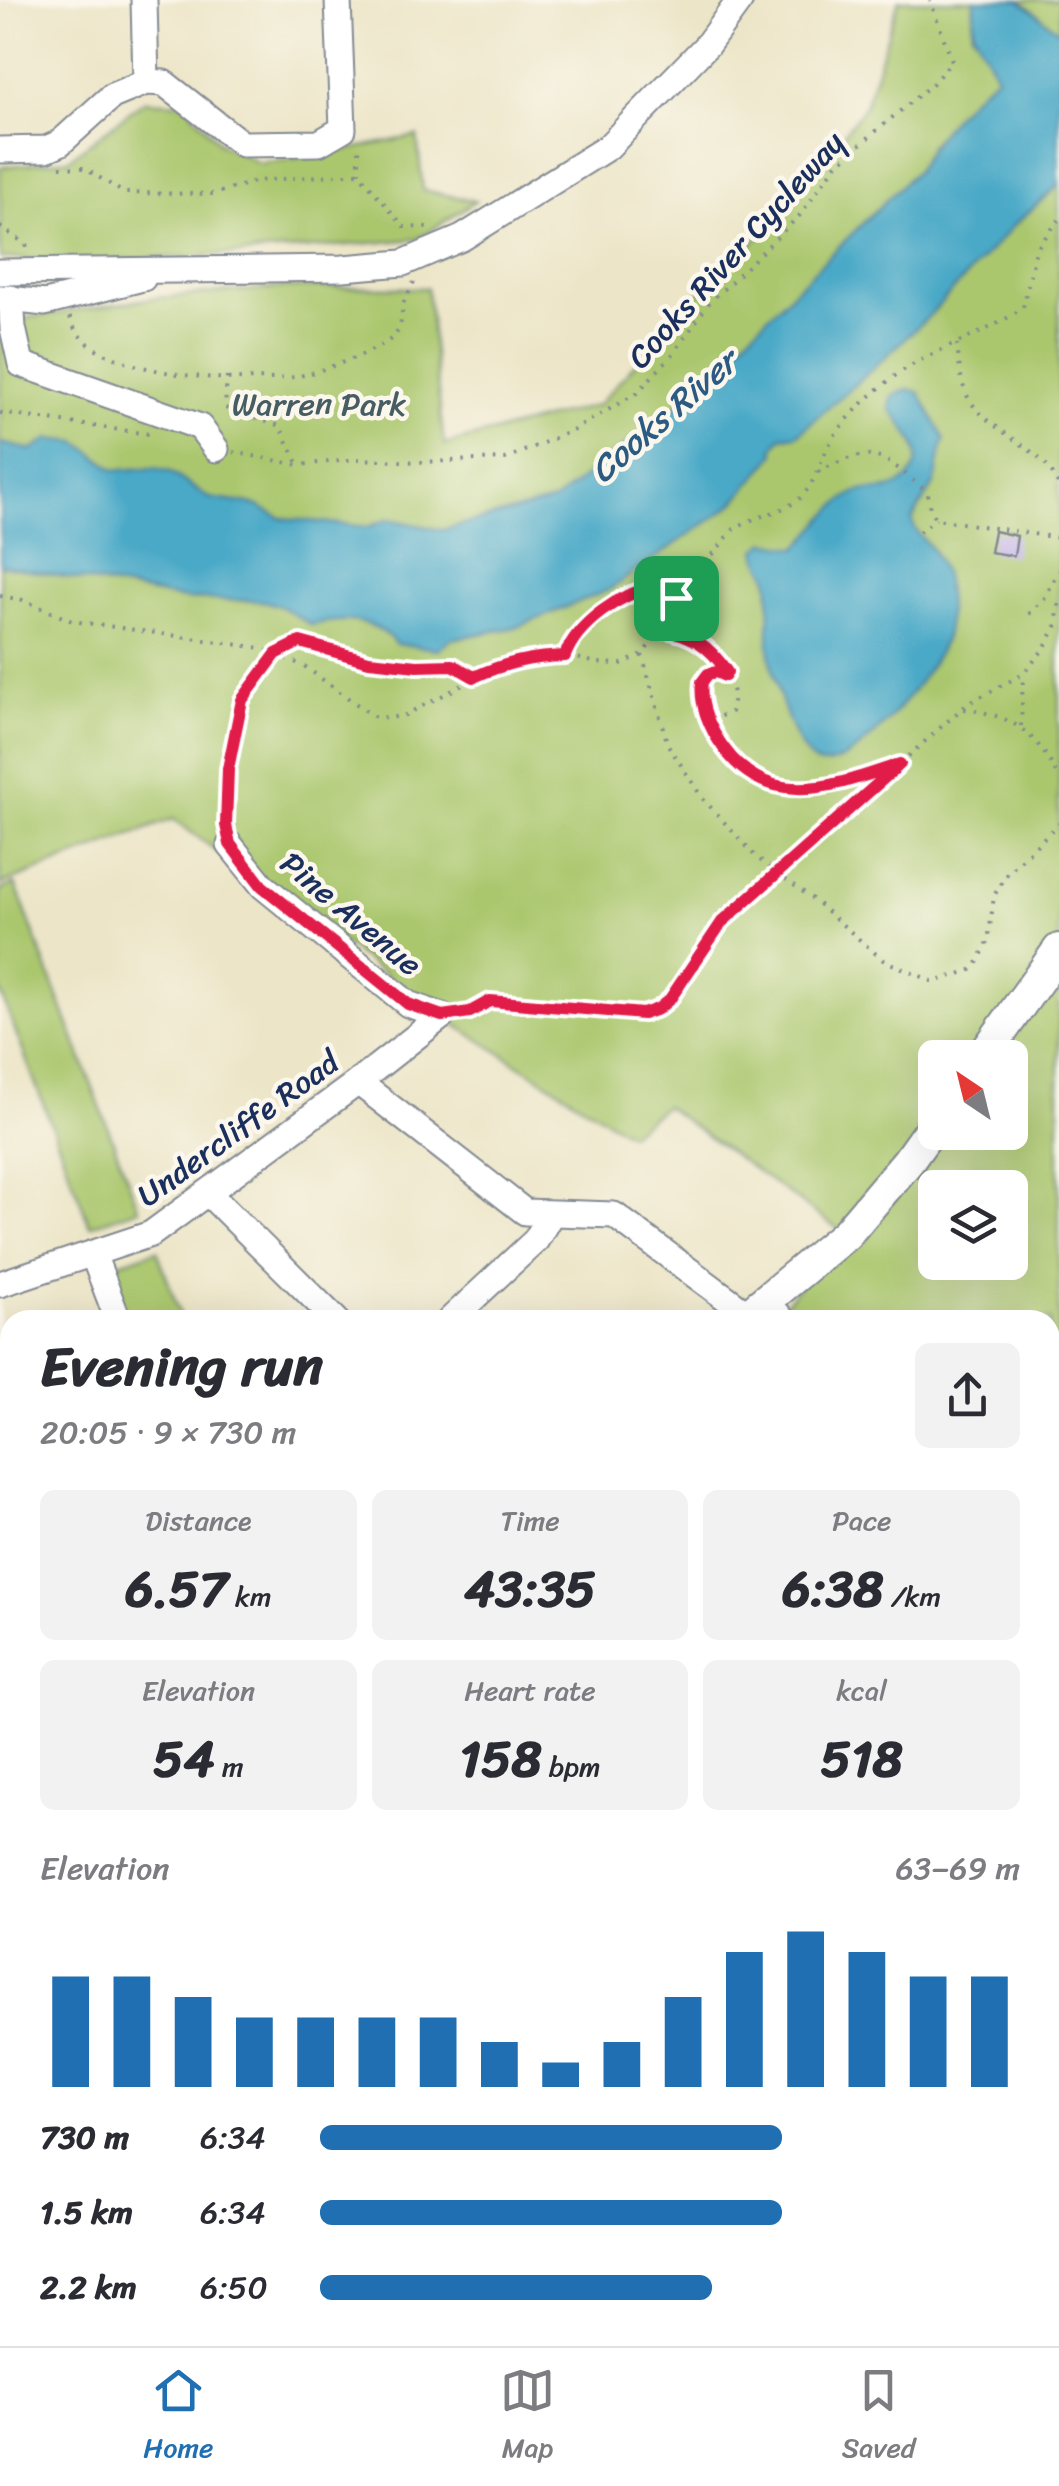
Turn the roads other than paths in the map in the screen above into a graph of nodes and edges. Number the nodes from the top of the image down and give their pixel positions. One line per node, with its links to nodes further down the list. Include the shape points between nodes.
1 (144, 0): 4 (street)
2 (338, 0): 4 (street, via 351,135 319,143 242,144 164,83)
3 (740, 0): 7 (street, via 707,45 608,147 462,238 404,264)
4 (146, 82): 5 (street, via 112,96 60,143)
5 (0, 150)
6 (74, 269): 7 (street); 8 (street); 9 (street)
7 (177, 269): 9 (street)
8 (0, 272)
9 (73, 297): 10 (street)
10 (6, 298): 11 (street, via 21,364 200,427)
11 (216, 449)
12 (230, 844): 14 (street, Pine Avenue, via 262,886 408,1004)
13 (1059, 950): 15 (main road)
14 (442, 1016): 16 (street, Undercliffe Road)
15 (995, 1040)
16 (358, 1082): 18 (street, Undercliffe Road); 19 (street, via 525,1212)
17 (918, 1146): 26 (main road, via 846,1234)
18 (208, 1193): 20 (street, Undercliffe Road, via 152,1234); 23 (street)
19 (551, 1214): 24 (street, via 536,1240); 25 (street, via 614,1215)
20 (93, 1254): 21 (street, Undercliffe Road); 22 (street)
21 (0, 1284)
22 (114, 1310)
23 (326, 1310)
24 (461, 1310)
25 (754, 1310)
26 (764, 1310)

